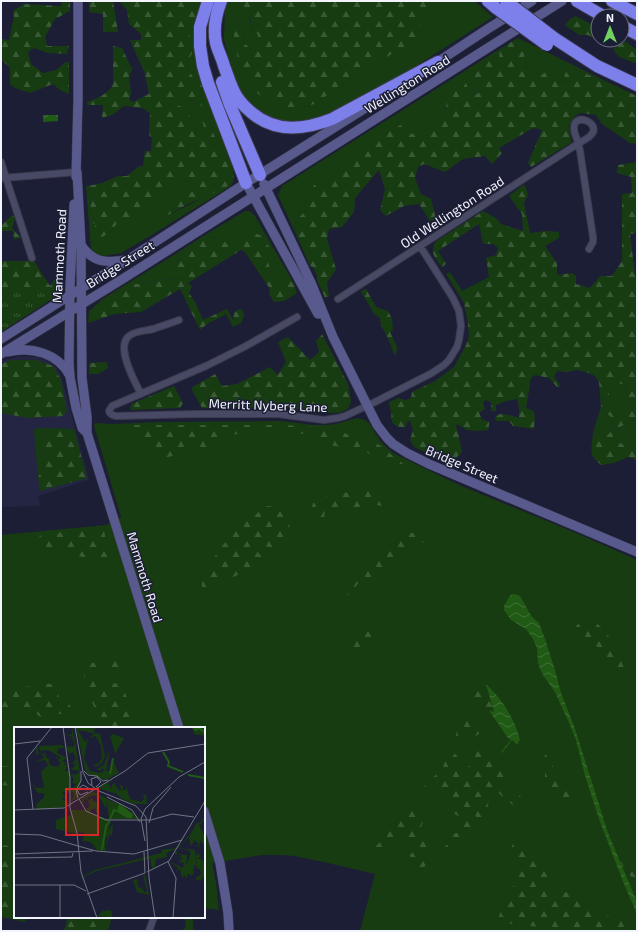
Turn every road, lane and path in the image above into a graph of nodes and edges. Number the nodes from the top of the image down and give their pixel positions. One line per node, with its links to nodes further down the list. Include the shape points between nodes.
1 (78, 1): 15 (main road, Mammoth Road)
2 (208, 1): 18 (highway, via 200,28 203,66)
3 (221, 1): 11 (highway, via 216,22)
4 (532, 1): 12 (main road, Wellington Road)
5 (562, 1): 19 (main road, Wellington Road)
6 (612, 1): 10 (highway)
7 (578, 2): 9 (highway)
8 (497, 3): 13 (highway, bridge, via 550,41)
9 (590, 9)
10 (637, 14)
11 (216, 42): 12 (highway, via 237,98 262,120 289,128 317,125 332,119); 16 (highway, via 219,71 230,105)
12 (438, 62): 16 (main road, Wellington Road)
13 (637, 85)
14 (1, 162): 17 (street)
15 (77, 172): 17 (street); 21 (main road, Mammoth Road); 27 (main road, Mammoth Road)
16 (260, 175): 18 (main road, Bridge Street); 19 (main road, Bridge Street)
17 (3, 177): 24 (street)
18 (246, 183): 20 (main road, Bridge Street); 25 (main road, Bridge Street)
19 (266, 188): 20 (main road, Bridge Street); 33 (main road, Bridge Street, via 312,285)
20 (252, 196): 29 (main road, Bridge Street); 33 (main road, Bridge Street)
21 (81, 244): 25 (main road, via 90,256 96,259); 26 (main road, Mammoth Road)
22 (420, 246): 23 (street, Old Wellington Road, via 578,143 593,237); 28 (street, Old Wellington Road); 38 (street, Merritt Nyberg Lane, via 456,304 461,326 457,347 449,360 438,369)
23 (589, 249)
24 (32, 258)
25 (129, 259): 26 (main road, Bridge Street)
26 (82, 288): 27 (main road, Bridge Street); 29 (main road, Mammoth Road)
27 (70, 296): 29 (main road); 30 (main road, Mammoth Road); 34 (main road, Bridge Street)
28 (338, 299)
29 (82, 304): 30 (main road, Bridge Street); 39 (main road, Mammoth Road, via 82,378)
30 (69, 311): 35 (main road, Bridge Street); 36 (main road, Mammoth Road)
31 (297, 317): 37 (street, via 206,366)
32 (179, 320): 37 (street, via 136,333 126,339 123,348 125,356)
33 (333, 337): 38 (main road, Bridge Street)
34 (1, 339)
35 (1, 354): 36 (main road, via 22,350 36,351 62,365)
36 (70, 377): 39 (main road, Mammoth Road, via 82,428)
37 (141, 394): 38 (street, Merritt Nyberg Lane, via 112,406 110,413 120,416 278,414 324,420 338,418)
38 (368, 406): 40 (main road, Bridge Street, via 387,438 407,453 460,478)
39 (87, 433): 41 (main road, Mammoth Road)
40 (637, 552)
41 (179, 727)
42 (205, 814): 45 (main road, via 220,863)
43 (154, 918): 44 (street)
44 (149, 931)
45 (229, 931)

